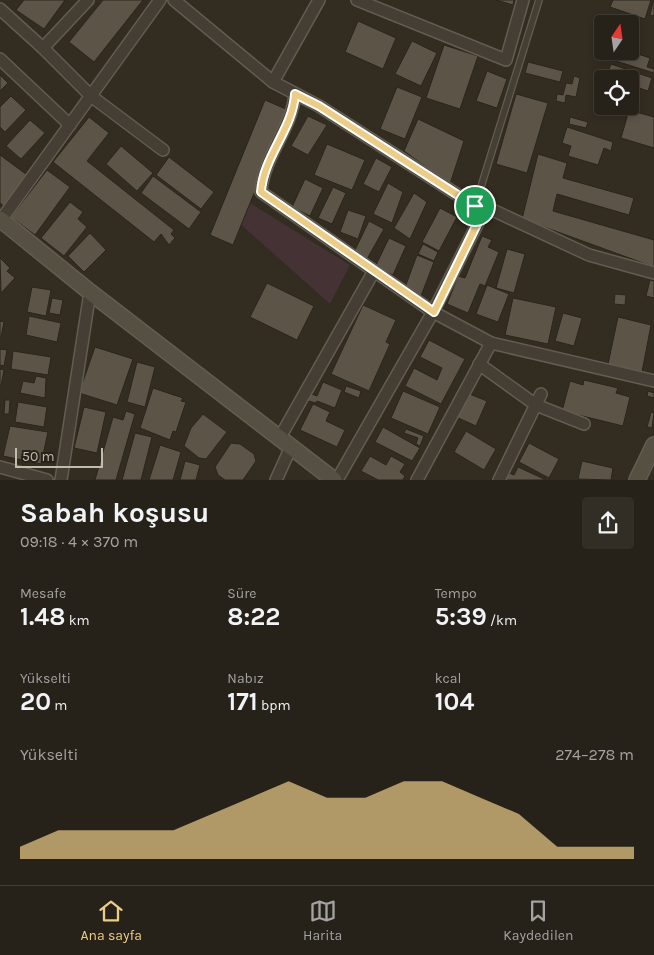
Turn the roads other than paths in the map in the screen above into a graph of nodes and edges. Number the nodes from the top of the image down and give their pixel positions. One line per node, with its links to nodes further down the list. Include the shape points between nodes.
1 (88, 0): 9 (street)
2 (160, 0): 13 (street)
3 (174, 0): 11 (street)
4 (319, 0): 11 (street)
5 (357, 0): 6 (street, via 506,60)
6 (523, 0)
7 (539, 0): 16 (lane)
8 (0, 9): 9 (street)
9 (43, 48): 13 (street)
10 (0, 58): 14 (street)
11 (273, 82): 12 (street)
12 (295, 94): 16 (street); 18 (street, via 294,108 262,175 261,192)
13 (92, 96): 14 (street); 15 (street)
14 (70, 125): 17 (street)
15 (163, 150)
16 (480, 206): 19 (street, via 588,254); 21 (street)
17 (1, 219): 20 (street)
18 (374, 271): 21 (street); 27 (street)
19 (654, 274)
20 (90, 292): 27 (street); 31 (street)
21 (434, 312): 22 (street); 33 (street)
22 (491, 343): 23 (street); 24 (street)
23 (479, 364): 25 (street); 34 (street)
24 (654, 381)
25 (538, 400): 26 (street); 35 (street)
26 (584, 424)
27 (285, 443): 32 (street); 33 (street)
28 (654, 445): 36 (street)
29 (0, 467): 30 (street)
30 (47, 480)
31 (61, 480)
32 (276, 480)
33 (336, 480)
34 (417, 480)
35 (499, 480)
36 (637, 480)

